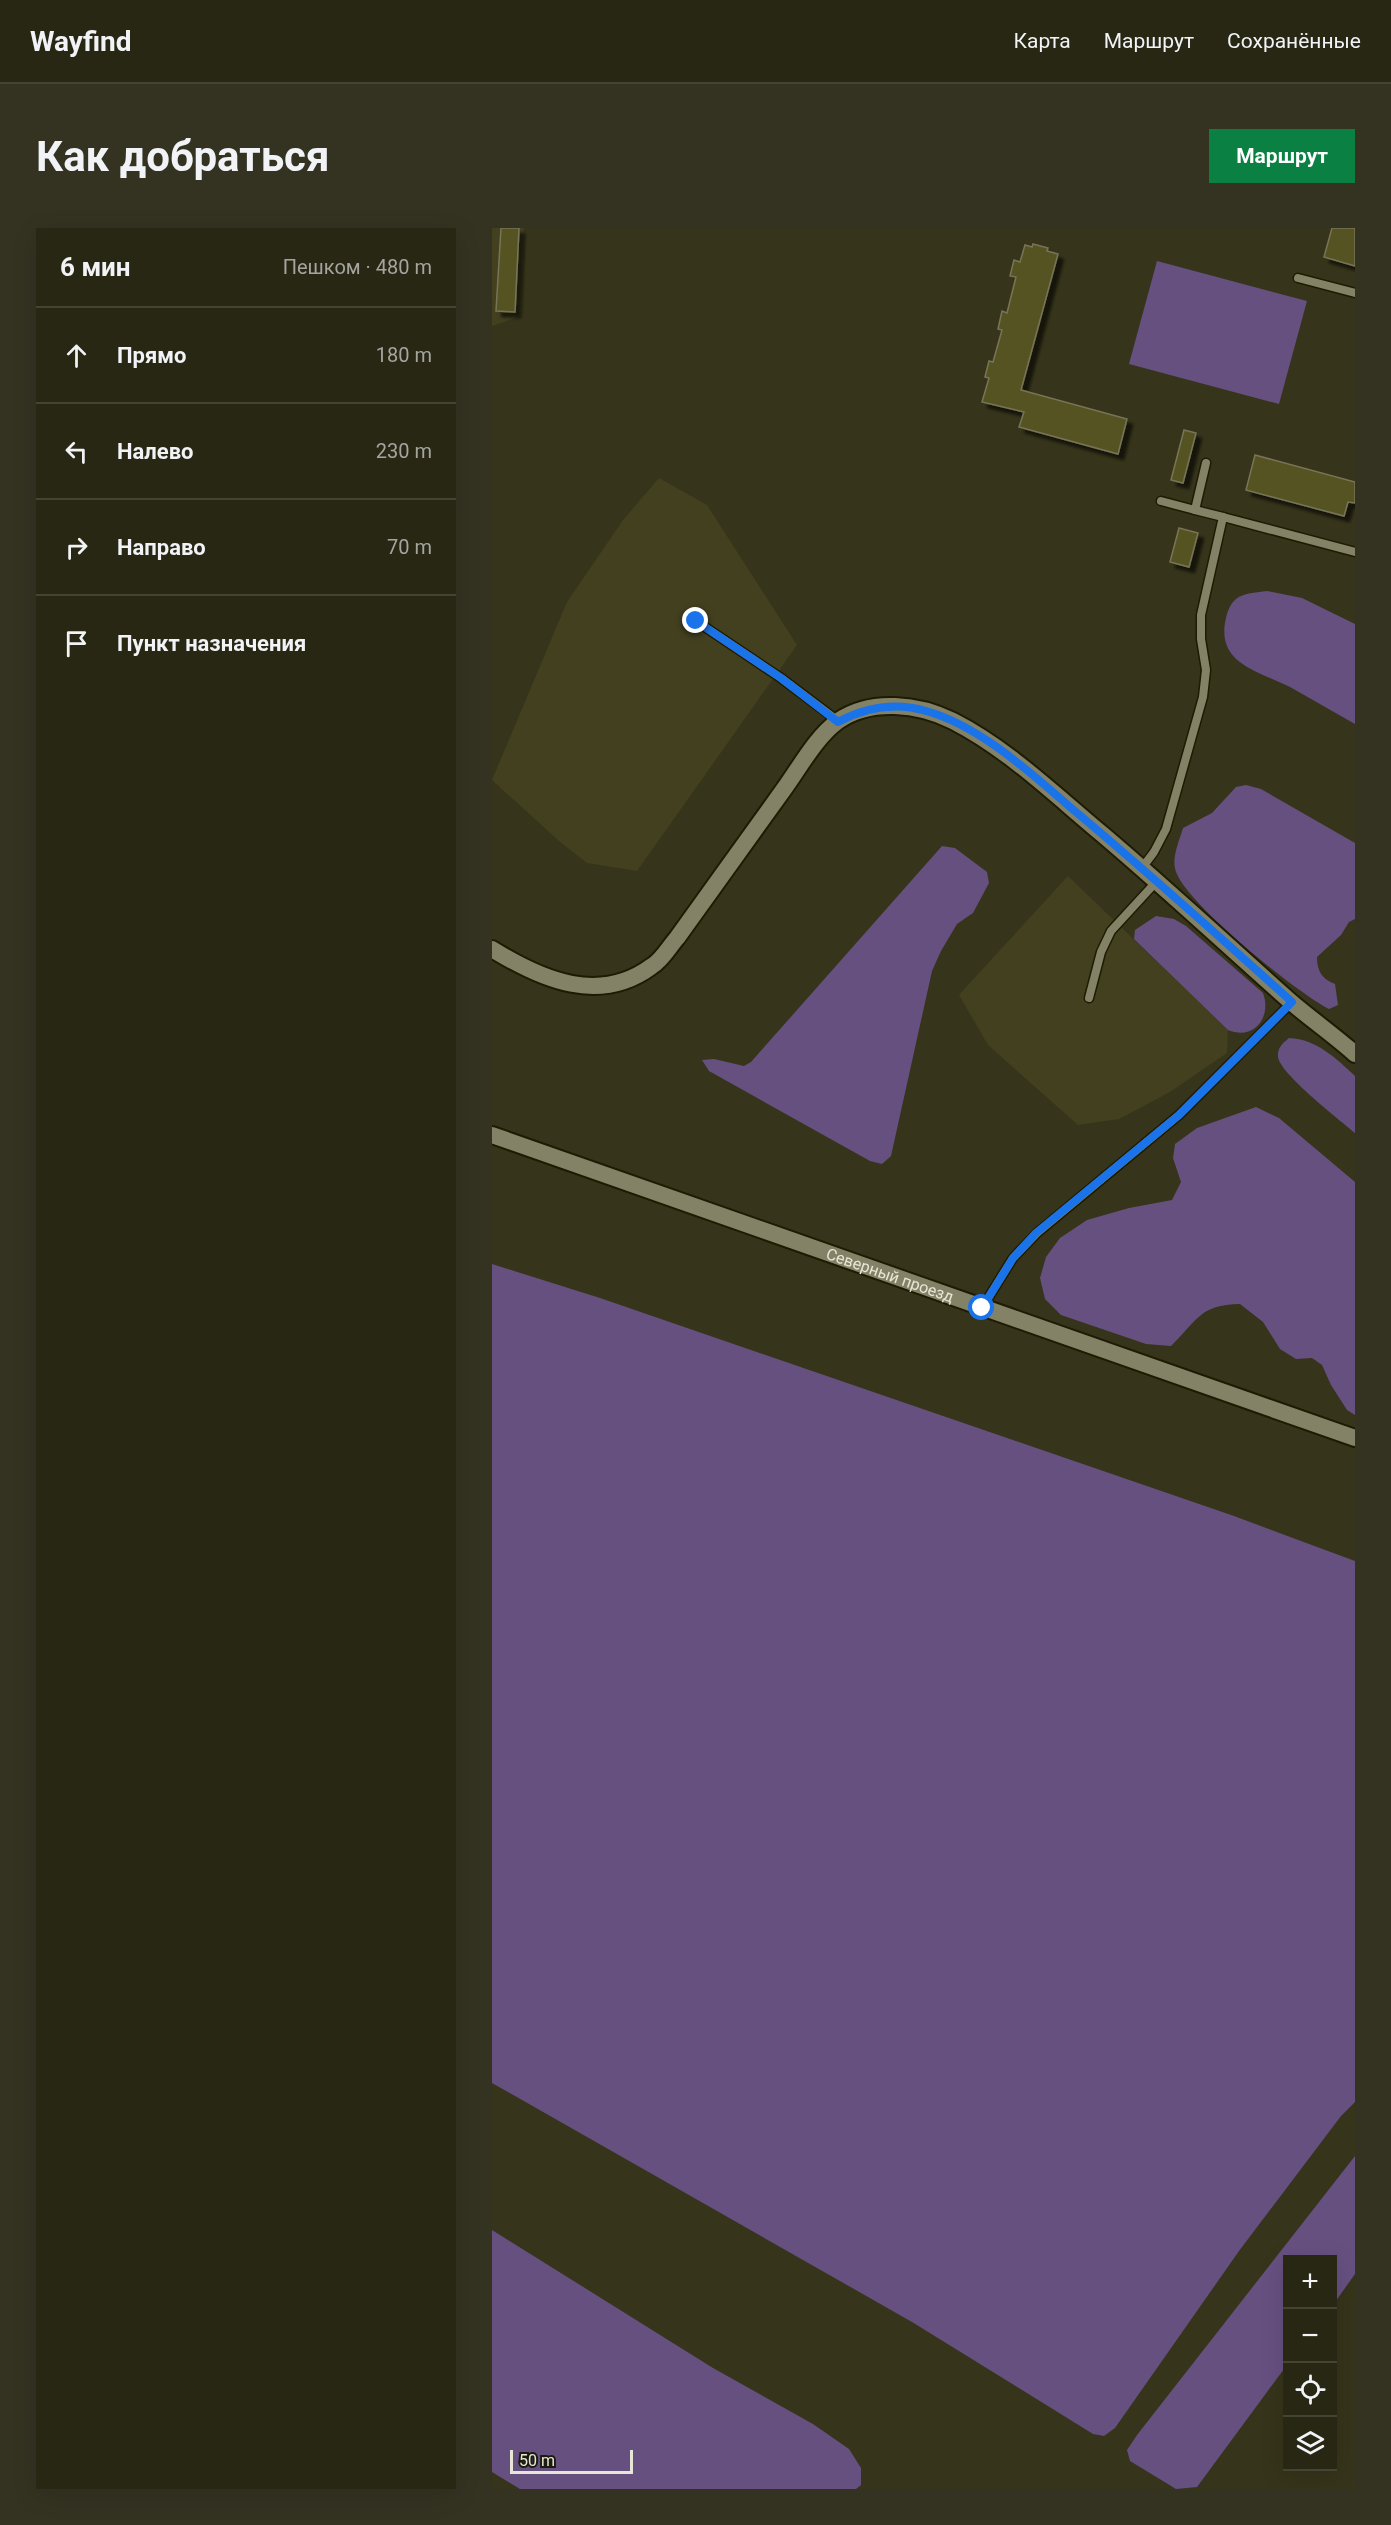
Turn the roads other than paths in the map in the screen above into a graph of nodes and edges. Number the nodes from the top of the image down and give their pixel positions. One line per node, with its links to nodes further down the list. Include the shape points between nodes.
1 (1298, 278): 2 (lane)
2 (1355, 293)
3 (1206, 463): 5 (lane)
4 (1161, 501): 5 (lane)
5 (1195, 510): 6 (lane)
6 (1223, 517): 7 (lane); 10 (lane, via 1201,615 1206,670 1203,697 1166,829)
7 (1355, 552)
8 (696, 621): 9 (lane)
9 (838, 722): 10 (street, via 876,707 892,706 927,711 953,721 1027,771); 12 (street, via 654,965 627,982 604,987 575,985 540,974)
10 (1142, 868): 11 (street)
11 (1157, 881): 13 (lane, via 1111,931); 14 (street)
12 (492, 949)
13 (1089, 998)
14 (1292, 1002): 15 (street); 17 (lane, via 1179,1115 1036,1233 1013,1258)
15 (1355, 1054)
16 (492, 1135): 17 (street, Северный проезд)
17 (982, 1308): 18 (street, Северный проезд)
18 (1355, 1438)

